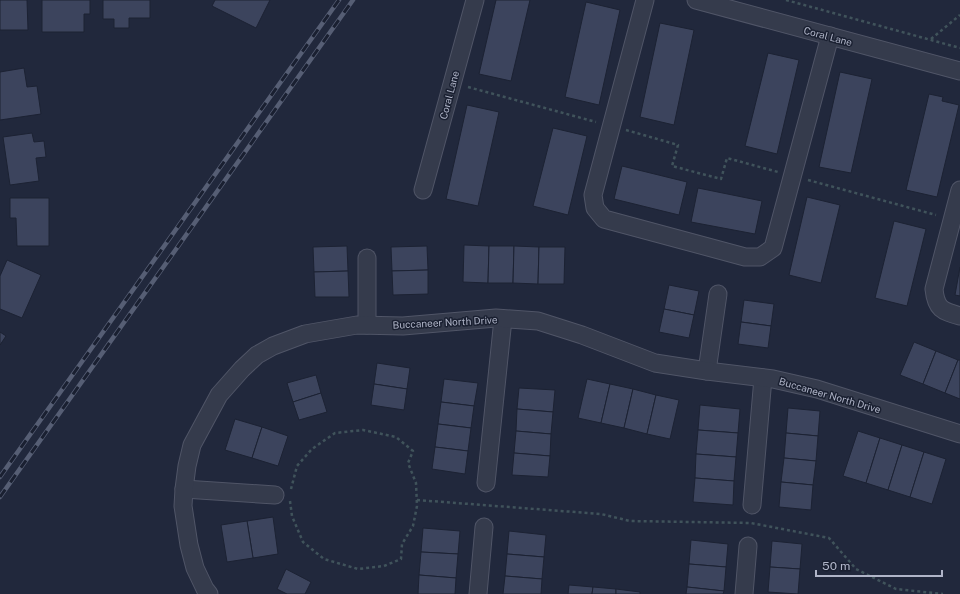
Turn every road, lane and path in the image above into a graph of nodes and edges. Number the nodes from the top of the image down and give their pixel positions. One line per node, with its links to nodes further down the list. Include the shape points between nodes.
1 (475, 0): 10 (street, Coral Lane)
2 (645, 0): 11 (street)
3 (696, 0): 6 (street, Coral Lane)
4 (786, 0): 7 (path)
5 (960, 15): 7 (path)
6 (830, 36): 9 (street, Coral Lane); 12 (street)
7 (930, 40): 8 (path)
8 (960, 48)
9 (960, 71)
10 (452, 83): 11 (path); 13 (street, Coral Lane)
11 (612, 126): 12 (path, via 678,145 672,166 721,179 727,158); 12 (street, via 593,195 595,208 604,219 745,257 760,257 773,248)
12 (792, 176): 15 (path)
13 (422, 190)
14 (960, 190): 15 (street)
15 (952, 220): 18 (street, via 934,289 935,301 946,312)
16 (367, 258): 20 (street)
17 (718, 294): 21 (street)
18 (960, 316)
19 (503, 319): 20 (street, Buccaneer North Drive, via 403,326); 21 (street, Buccaneer North Drive, via 538,322 655,364); 24 (street)
20 (367, 325): 25 (street, Buccaneer North Drive, via 304,334 257,355 220,395 203,424 192,445)
21 (707, 371): 22 (street, Buccaneer North Drive)
22 (763, 378): 23 (street, Buccaneer North Drive, via 817,389); 28 (street)
23 (960, 434)
24 (486, 483)
25 (184, 489): 26 (street); 31 (street, Buccaneer North Drive, via 183,506 189,545 195,568)
26 (283, 496): 27 (path, via 292,485 297,466 312,449 335,433 363,430 396,437 413,451 408,463 416,483); 27 (path, via 303,542 324,559 358,570 384,566 401,559 402,544 413,526)
27 (417, 500): 34 (path, via 601,514 630,521 751,523 829,538 856,569 896,589)
28 (752, 505)
29 (484, 527): 32 (street)
30 (748, 546): 33 (street)
31 (209, 594)
32 (478, 594)
33 (744, 594)
34 (943, 594)

